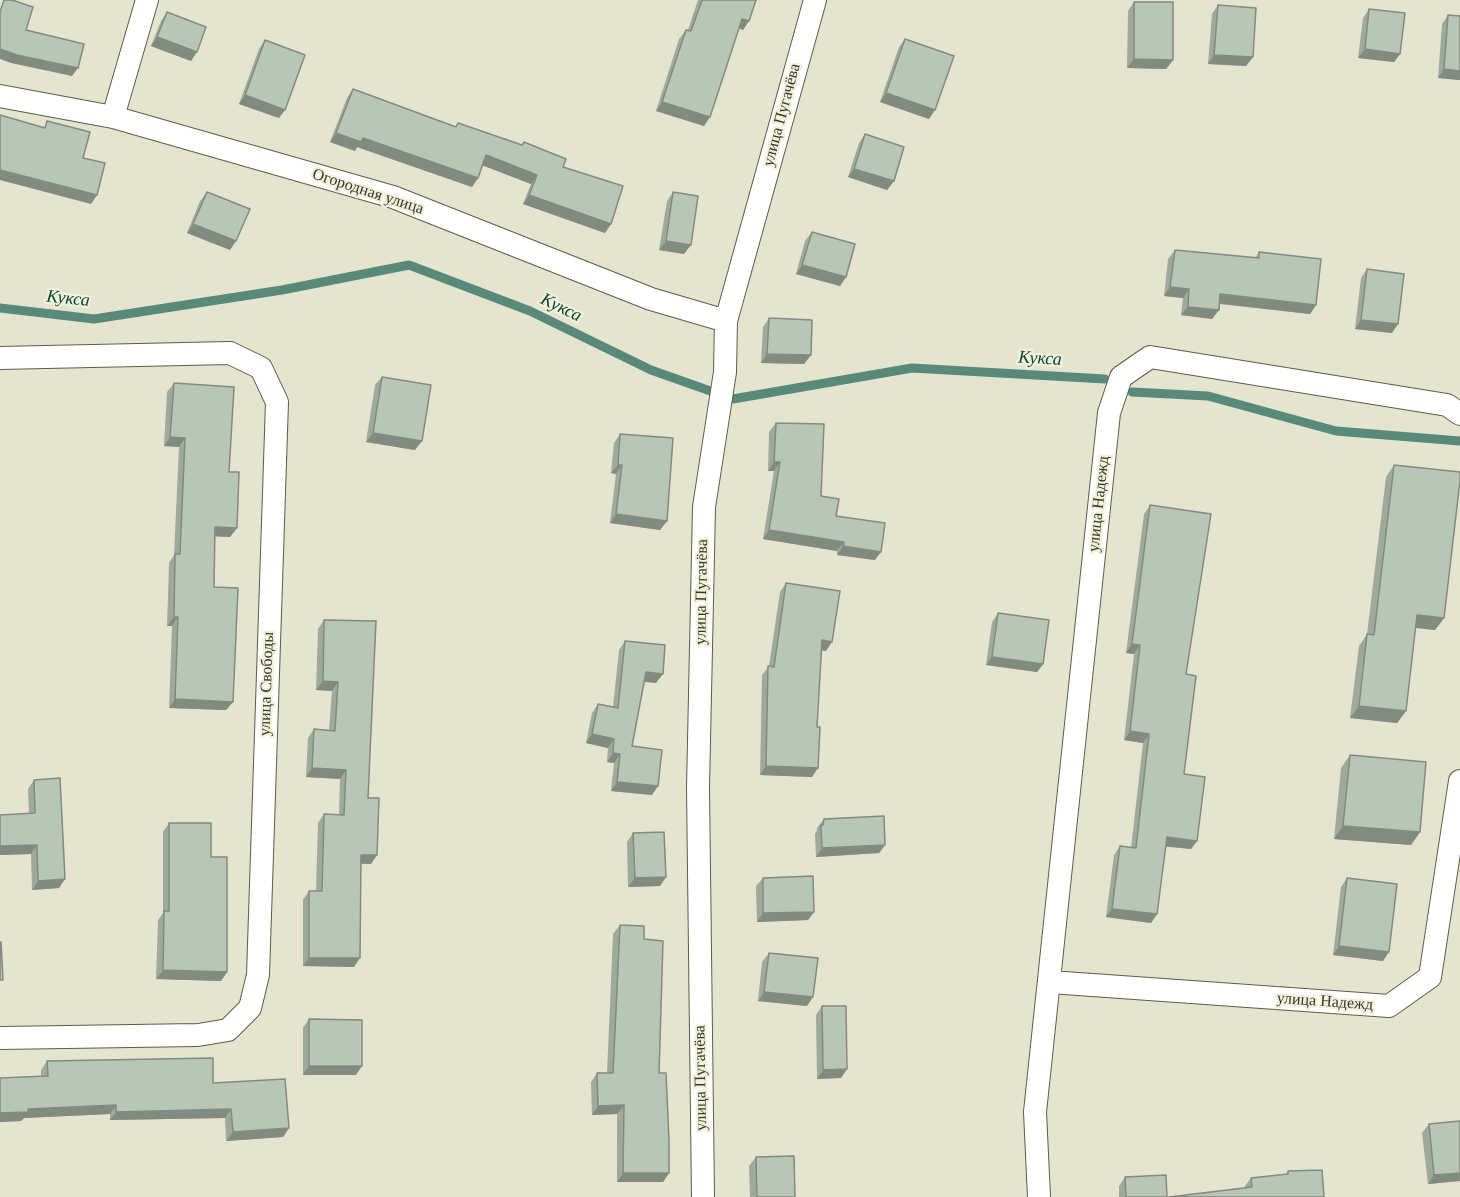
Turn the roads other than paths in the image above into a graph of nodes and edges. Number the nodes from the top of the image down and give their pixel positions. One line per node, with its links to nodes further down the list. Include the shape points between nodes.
1 (147, 0): 4 (street)
2 (815, 0): 5 (street, улица Пугачёва)
3 (0, 96): 4 (street, Огородная улица)
4 (113, 117): 5 (street, Огородная улица, via 393,197 651,299)
5 (726, 321): 11 (street, улица Пугачёва, via 725,372 704,507 698,788)
6 (0, 358): 10 (street, улица Свободы, via 230,353 261,368 277,402 258,975 250,1008 228,1030 198,1035)
7 (1460, 414): 9 (street, улица Надежд, via 1447,405 1150,357 1121,377 1109,413)
8 (1460, 781): 9 (street, улица Надежд, via 1430,977 1389,1006)
9 (1050, 982): 12 (street, улица Надежд, via 1035,1112)
10 (0, 1038)
11 (703, 1197)
12 (1040, 1197)

